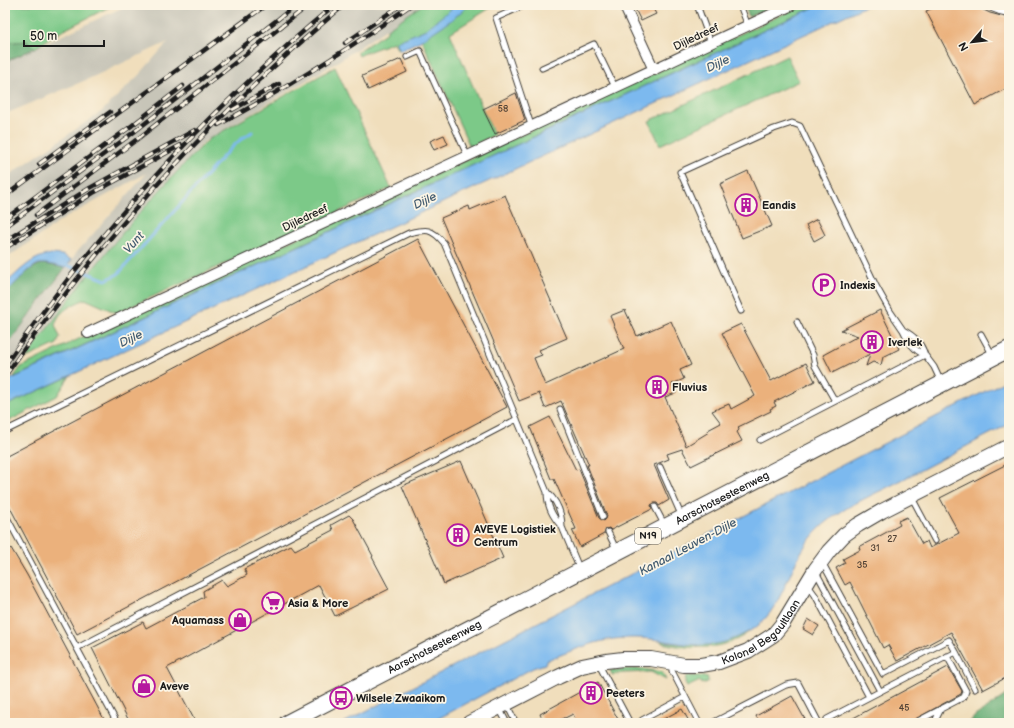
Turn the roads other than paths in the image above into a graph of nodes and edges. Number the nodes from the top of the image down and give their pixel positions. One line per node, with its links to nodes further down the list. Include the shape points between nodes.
1 (524, 5): 14 (lane, via 496,18)
2 (624, 5): 12 (street)
3 (698, 5): 9 (lane)
4 (740, 5): 8 (lane)
5 (792, 5): 8 (street, Dijledreef)
6 (990, 5): 7 (street)
7 (1009, 11)
8 (748, 26): 9 (street, Dijledreef)
9 (711, 43): 12 (street, Dijledreef)
10 (407, 57): 15 (lane, via 420,51)
11 (542, 68): 13 (lane, via 594,44)
12 (654, 70): 13 (street, Dijledreef)
13 (615, 87): 14 (street, Dijledreef)
14 (531, 126): 15 (street, Dijledreef)
15 (468, 155): 18 (street, Dijledreef)
16 (741, 311): 21 (lane, via 680,172 792,123 800,126 890,311 903,330 914,336 922,346)
17 (797, 322): 24 (lane)
18 (88, 333)
19 (981, 334): 22 (lane)
20 (1009, 349): 22 (main road, Aarschotsesteenweg / N19)
21 (925, 355): 23 (lane); 24 (lane)
22 (993, 357): 23 (main road, Aarschotsesteenweg / N19)
23 (942, 384): 35 (main road, Aarschotsesteenweg / N19)
24 (835, 401): 28 (lane)
25 (560, 409): 34 (lane)
26 (517, 419): 27 (lane, via 444,243 436,233 423,229 409,232); 41 (lane, via 547,492 554,499 562,516 562,527); 43 (lane)
27 (5, 431)
28 (760, 440)
29 (1009, 446): 31 (street, Kolonel Begaultlaan)
30 (660, 466): 35 (lane)
31 (911, 496): 38 (lane); 40 (street, Kolonel Begaultlaan, via 844,535)
32 (655, 507): 36 (lane)
33 (5, 514): 43 (lane)
34 (603, 517)
35 (682, 518): 36 (main road, Aarschotsesteenweg / N19)
36 (665, 527): 39 (main road, Aarschotsesteenweg / N19)
37 (608, 532): 39 (lane)
38 (935, 542)
39 (617, 552): 41 (main road, Aarschotsesteenweg / N19)
40 (818, 565): 42 (street, Kolonel Begaultlaan); 44 (lane, via 883,674 949,640); 49 (lane, via 822,580)
41 (580, 571): 55 (main road, Aarschotsesteenweg / N19)
42 (806, 583): 47 (street, Kolonel Begaultlaan, via 783,624 748,652 713,663); 51 (lane, via 815,595)
43 (77, 648): 54 (lane)
44 (956, 652): 45 (lane); 48 (lane)
45 (947, 656): 49 (lane); 53 (lane, via 966,691 964,697)
46 (597, 663): 47 (street, Kolonel Begaultlaan, via 651,659); 52 (street, Kolonel Begaultlaan, via 564,674); 59 (lane)
47 (672, 664): 50 (lane, via 672,671)
48 (975, 689)
49 (880, 691): 51 (lane)
50 (685, 697): 60 (lane, via 642,720); 61 (lane)
51 (869, 697): 64 (lane, via 827,719)
52 (502, 706): 56 (street, Kolonel Begaultlaan); 57 (lane); 58 (lane)
53 (941, 709): 65 (lane); 66 (lane)
54 (117, 723)
55 (287, 723)
56 (469, 723)
57 (507, 723)
58 (516, 723)
59 (630, 723)
60 (643, 723)
61 (699, 723)
62 (712, 723): 63 (lane, via 786,685 798,683)
63 (819, 723)
64 (829, 723)
65 (914, 723)
66 (934, 723)

